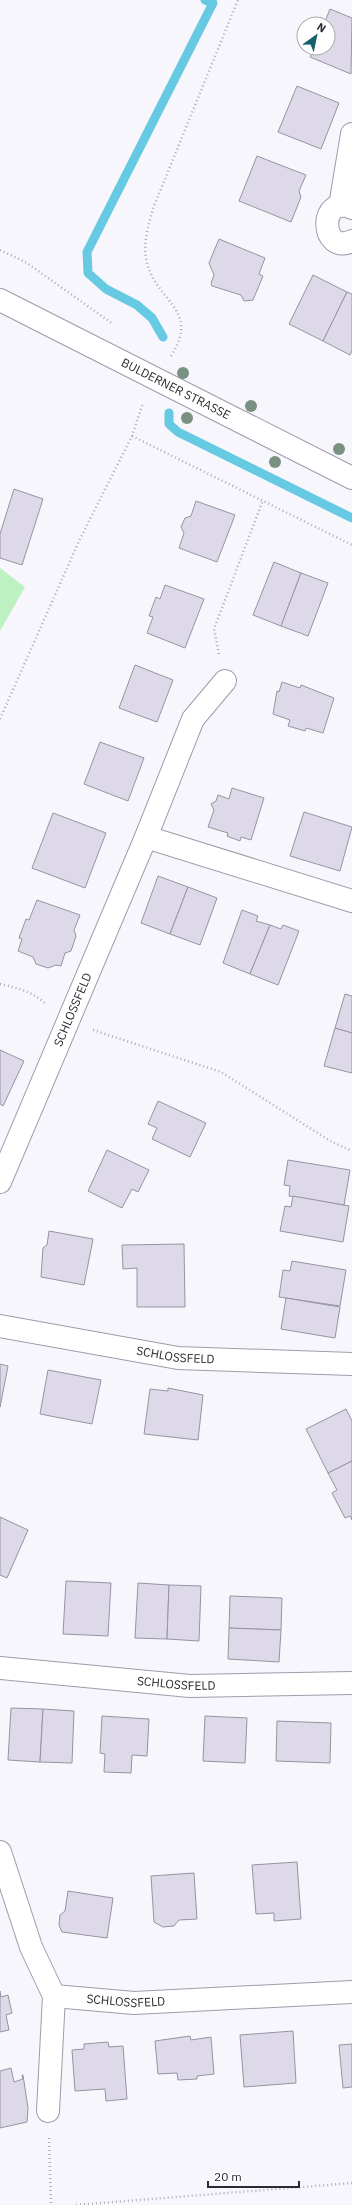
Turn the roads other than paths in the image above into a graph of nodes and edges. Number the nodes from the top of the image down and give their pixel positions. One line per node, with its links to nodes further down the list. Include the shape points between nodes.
1 (352, 134): 2 (street)
2 (346, 207): 3 (street, via 332,210 326,225 333,239 340,242)
3 (352, 241)
4 (0, 300): 5 (street, BULDERNER STRASSE)
5 (352, 478)
6 (225, 681): 7 (street, SCHLOSSFELD, via 193,719)
7 (146, 837): 8 (street); 9 (street, SCHLOSSFELD)
8 (352, 901)
9 (0, 1182)
10 (0, 1326): 11 (street, SCHLOSSFELD, via 178,1358)
11 (352, 1364)
12 (0, 1668): 13 (street, SCHLOSSFELD, via 190,1686)
13 (352, 1682)
14 (0, 1852): 16 (street, via 31,1946)
15 (352, 1992): 16 (street, SCHLOSSFELD, via 134,2003)
16 (54, 1996): 17 (street)
17 (48, 2111)

